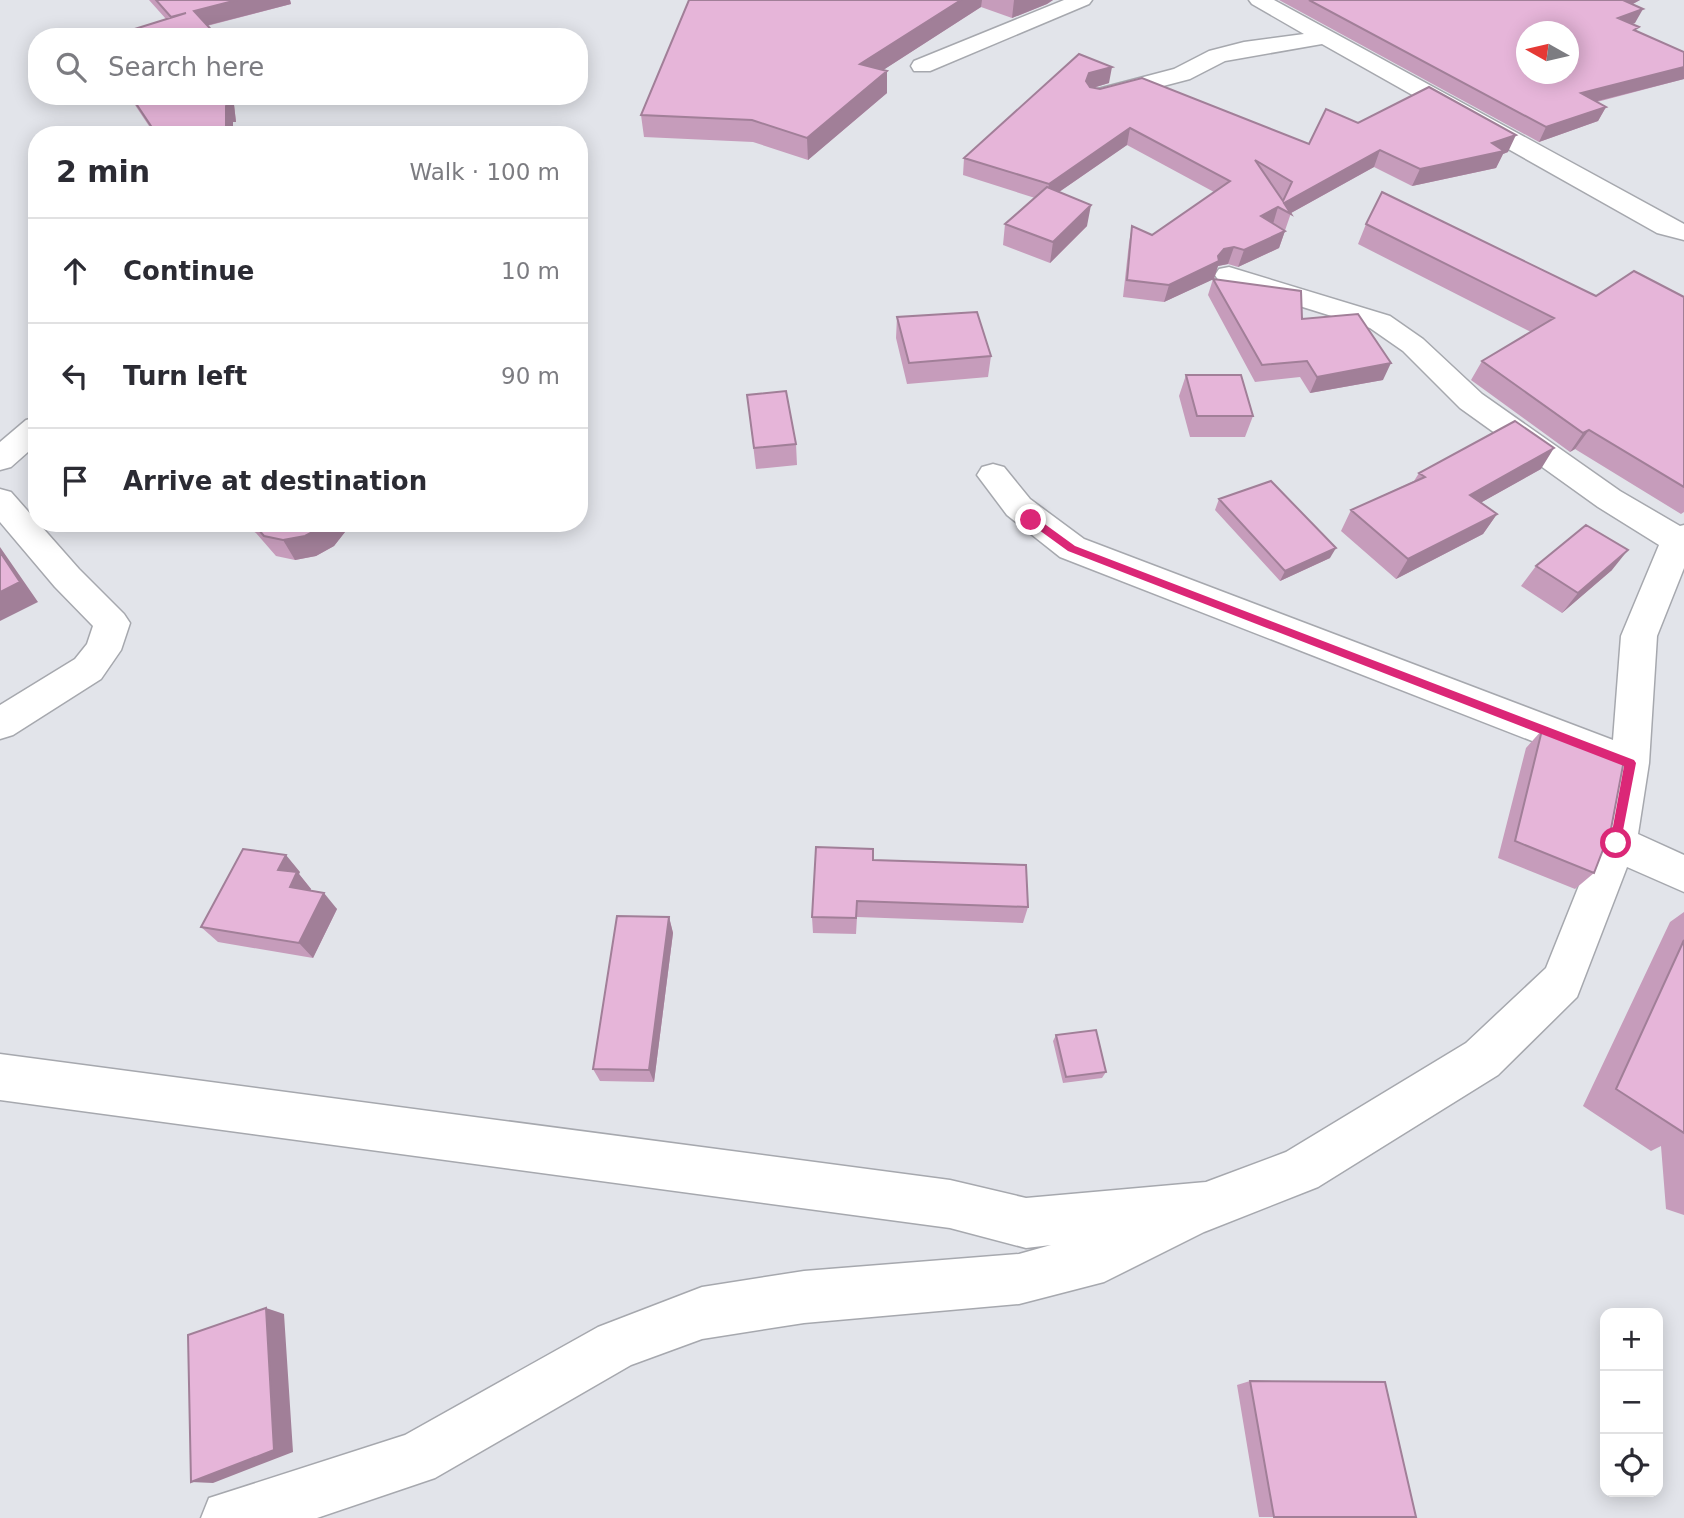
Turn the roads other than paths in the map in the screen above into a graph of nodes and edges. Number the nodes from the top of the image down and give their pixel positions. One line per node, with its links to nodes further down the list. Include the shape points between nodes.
1 (1082, 0): 4 (street)
2 (1259, 0): 3 (street)
3 (1325, 37): 5 (street, via 1244,49 1181,74); 6 (street, via 1667,227)
4 (922, 66)
5 (1096, 96)
6 (1684, 232)
7 (1229, 275): 12 (street, via 1380,322 1413,345 1471,401 1609,499)
8 (28, 435): 9 (street)
9 (0, 458)
10 (993, 475): 14 (street, via 1004,494 1031,520 1072,548)
11 (0, 500): 13 (street, via 112,623 103,650 88,670)
12 (1681, 539): 14 (street, via 1639,636)
13 (0, 724)
14 (1630, 763): 15 (street)
15 (1616, 843): 16 (street); 18 (street, via 1562,982 1482,1059 1301,1170)
16 (1684, 874)
17 (0, 1077): 18 (street, via 950,1204 1026,1223)
18 (1206, 1207): 19 (street, via 1104,1257 1019,1279 804,1297 702,1313 617,1345 416,1459)
19 (229, 1518)

